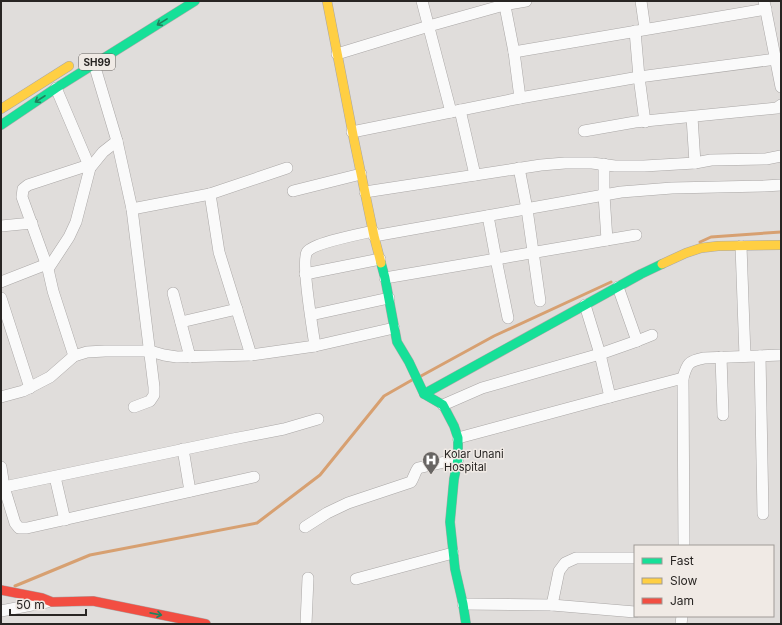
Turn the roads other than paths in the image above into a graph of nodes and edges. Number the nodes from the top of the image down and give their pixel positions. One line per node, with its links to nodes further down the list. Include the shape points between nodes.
1 (195, 1): 14 (street, SH99, one-way to 14)
2 (327, 1): 11 (street)
3 (422, 1): 8 (street)
4 (526, 1): 6 (street)
5 (641, 1): 9 (street)
6 (504, 3): 8 (street); 10 (street)
7 (765, 5): 9 (street); 12 (street)
8 (429, 26): 11 (street); 21 (street)
9 (640, 30): 10 (street); 15 (street)
10 (514, 52): 18 (street)
11 (337, 54): 26 (street)
12 (776, 59): 15 (street); 16 (street)
13 (74, 63): 20 (street, SH99)
14 (94, 64): 17 (street, SH99); 27 (street)
15 (639, 76): 18 (street); 23 (street)
16 (781, 87)
17 (56, 88): 24 (street, SH99, one-way to 24); 31 (street)
18 (520, 98): 21 (street)
19 (781, 105): 22 (street, via 777,108)
20 (1, 109)
21 (456, 111): 26 (street); 35 (street)
22 (692, 117): 23 (street); 29 (street)
23 (645, 122): 25 (street)
24 (1, 125)
25 (584, 131)
26 (352, 132): 34 (street)
27 (117, 141): 31 (street); 42 (street)
28 (781, 156): 29 (street)
29 (695, 163): 30 (street, via 644,166)
30 (604, 164): 33 (street, via 541,164); 40 (street)
31 (90, 166): 44 (street, via 28,185 23,189 22,197); 54 (street, via 76,222)
32 (287, 168): 39 (street)
33 (519, 168): 35 (street); 41 (street)
34 (361, 174): 37 (street); 38 (street)
35 (475, 175): 38 (street)
36 (781, 185): 40 (street, via 672,188)
37 (293, 191)
38 (365, 192): 46 (street)
39 (210, 194): 42 (street); 64 (street, via 219,252)
40 (604, 195): 41 (street); 48 (street)
41 (527, 209): 43 (street); 51 (street)
42 (132, 210): 72 (street)
43 (488, 216): 46 (street); 53 (street)
44 (32, 223): 45 (street); 54 (street)
45 (1, 226)
46 (374, 234): 52 (street); 55 (street, via 343,238 313,247 305,256)
47 (636, 235): 48 (street)
48 (607, 240): 51 (street)
49 (781, 245): 50 (street)
50 (741, 246): 58 (street, via 701,248 640,274); 77 (street)
51 (533, 253): 53 (street); 62 (street)
52 (380, 259): 55 (street); 56 (street)
53 (496, 259): 56 (street); 66 (street)
54 (48, 267): 57 (street); 76 (street)
55 (305, 274): 65 (street)
56 (385, 278): 61 (street)
57 (1, 282)
58 (618, 287): 63 (street); 70 (street)
59 (173, 293): 67 (street)
60 (1, 298): 82 (street)
61 (389, 298): 65 (street); 68 (street)
62 (540, 301)
63 (584, 305): 73 (street); 83 (street)
64 (237, 309): 67 (street); 74 (street)
65 (310, 315): 71 (street)
66 (508, 318)
67 (181, 322): 79 (street)
68 (394, 328): 71 (street); 83 (street, via 397,342)
69 (652, 335): 70 (street)
70 (638, 341): 73 (street)
71 (315, 346): 74 (street)
72 (150, 351): 76 (street, via 87,352); 79 (street); 87 (street, via 154,395 150,401)
73 (600, 354): 85 (street); 86 (street, via 482,388)
74 (251, 355): 79 (street)
75 (781, 355): 78 (street)
76 (74, 356): 82 (street, via 50,377)
77 (745, 356): 78 (street); 80 (street)
78 (760, 356): 98 (street)
79 (190, 357)
80 (721, 357): 81 (street, via 694,360 686,366); 88 (street)
81 (683, 378): 85 (street); 101 (street)
82 (30, 388): 84 (street)
83 (423, 391): 86 (street)
84 (1, 397)
85 (610, 397): 90 (street)
86 (443, 405): 90 (street)
87 (134, 407)
88 (723, 415)
89 (318, 419): 91 (street, via 284,429)
90 (458, 438): 92 (street)
91 (183, 449): 94 (street); 97 (street)
92 (458, 458): 100 (street, via 418,468 411,482 348,503); 102 (street, via 450,522)
93 (1, 467): 96 (street)
94 (54, 477): 96 (street); 99 (street)
95 (254, 477): 97 (street)
96 (4, 488): 99 (street, via 19,528)
97 (190, 491): 99 (street)
98 (763, 514)
99 (65, 520)
100 (305, 527)
101 (684, 545)
102 (453, 553): 105 (street); 109 (street)
103 (634, 558): 110 (street, via 576,558 565,563 559,571)
104 (308, 578): 115 (street)
105 (356, 579)
106 (1, 590): 107 (street)
107 (47, 600): 108 (street); 111 (street)
108 (77, 602): 112 (street); 114 (street, one-way to 114, via 93,601)
109 (463, 604): 110 (street); 116 (street)
110 (552, 605): 113 (street)
111 (1, 611)
112 (96, 611)
113 (634, 612)
114 (206, 624)
115 (306, 624)
116 (466, 624)

